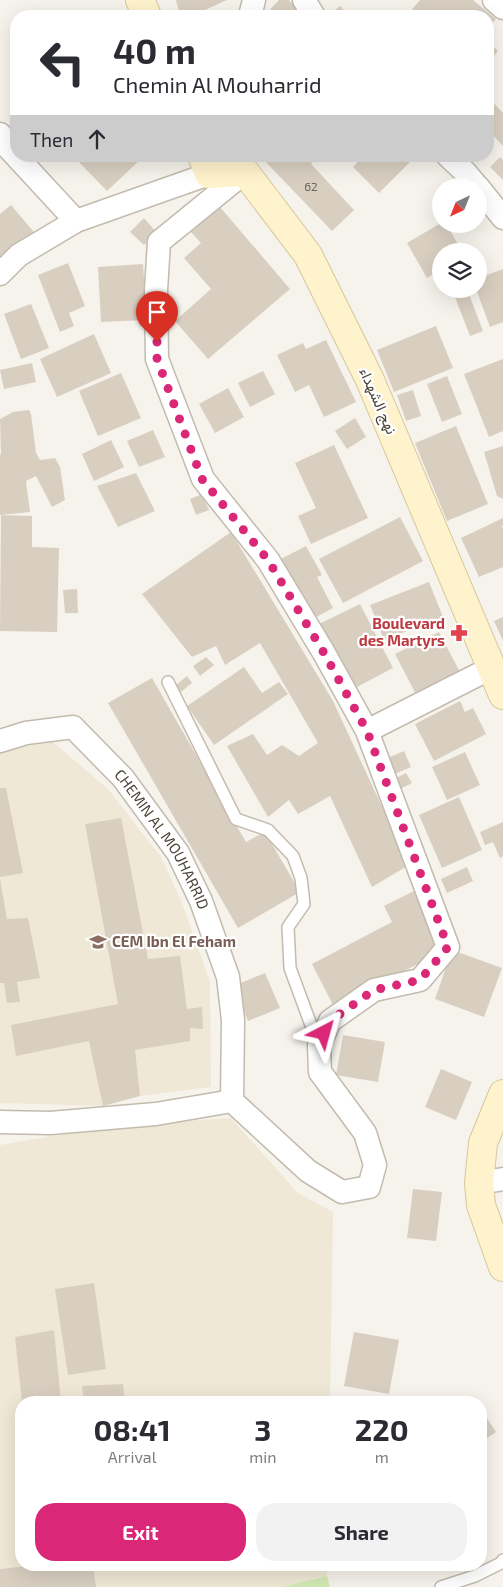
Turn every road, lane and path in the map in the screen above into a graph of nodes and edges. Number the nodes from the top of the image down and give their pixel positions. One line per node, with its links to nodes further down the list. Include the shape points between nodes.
1 (494, 0): 2 (street)
2 (503, 8)
3 (0, 134): 4 (street)
4 (10, 149)
5 (22, 162): 12 (street)
6 (208, 162): 8 (main road); 12 (street)
7 (454, 162): 9 (street)
8 (244, 172): 14 (main road, نهج الشهداء, via 308,254 370,380); 17 (street, via 159,242 157,359 202,479 268,560)
9 (470, 178)
10 (488, 199): 11 (street)
11 (503, 218)
12 (76, 221): 13 (street, via 20,255)
13 (0, 274)
14 (491, 668): 16 (main road, نهج الشهداء); 17 (street)
15 (168, 682): 19 (lane, via 236,819 268,830 293,856 301,878 304,904 288,928 290,968)
16 (503, 695)
17 (367, 731): 19 (street, via 448,947 420,980 374,990 330,1021)
18 (0, 741): 21 (street, CHEMIN AL MOUHARRID, via 26,733 72,727 123,778 178,853 201,900 228,977 233,1020)
19 (318, 1045): 21 (street, via 320,1072 365,1133 375,1165 369,1187 342,1192 308,1171)
20 (503, 1094): 23 (main road, via 483,1143)
21 (232, 1101): 22 (street, via 146,1115 50,1123)
22 (0, 1122)
23 (491, 1181): 24 (main road, via 481,1205)
24 (503, 1267)
25 (503, 1560): 26 (lane)
26 (487, 1570)
27 (485, 1571): 28 (lane)
28 (441, 1587)

